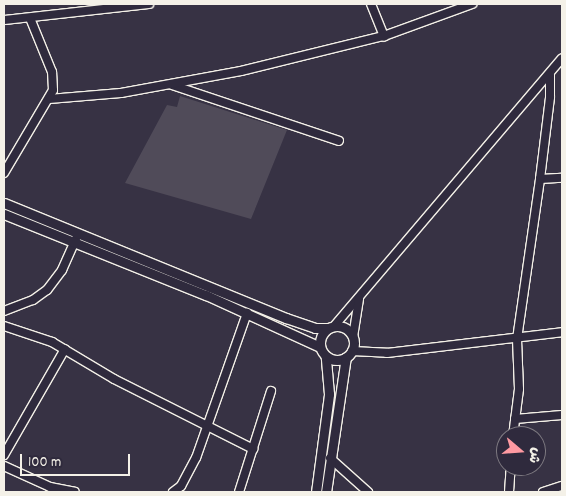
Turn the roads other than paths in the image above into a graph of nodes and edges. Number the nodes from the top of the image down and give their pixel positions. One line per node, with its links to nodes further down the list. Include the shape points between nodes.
1 (149, 4): 4 (street)
2 (371, 4): 7 (street)
3 (472, 4): 7 (street)
4 (93, 8): 5 (street)
5 (30, 18): 6 (street); 11 (street, via 54,79)
6 (4, 20)
7 (384, 36): 10 (street)
8 (562, 58): 9 (street)
9 (550, 74): 15 (street); 19 (street)
10 (168, 84): 11 (street, via 121,93); 12 (street)
11 (48, 99): 13 (street)
12 (339, 141)
13 (4, 173)
14 (562, 178): 15 (street)
15 (540, 179): 26 (street)
16 (4, 203): 18 (main road)
17 (4, 214): 18 (main road)
18 (76, 237): 20 (street, via 62,270 47,290 33,300); 21 (main road); 23 (main road, via 286,318 315,328)
19 (359, 298): 23 (street); 25 (street)
20 (4, 311)
21 (247, 313): 27 (main road); 34 (street)
22 (4, 326): 28 (street, via 39,336)
23 (332, 327): 25 (main road, via 343,326); 27 (main road, via 320,339)
24 (562, 332): 26 (street)
25 (353, 337): 29 (main road)
26 (516, 338): 29 (street, via 387,353); 33 (street, via 519,389)
27 (320, 347): 30 (main road)
28 (65, 349): 34 (street, via 114,379); 37 (street)
29 (349, 354): 30 (main road, via 336,360); 38 (main road)
30 (326, 356): 45 (main road, via 329,394)
31 (271, 391): 36 (street)
32 (562, 414): 33 (street)
33 (516, 419): 35 (street)
34 (207, 424): 36 (street); 43 (street, via 188,475)
35 (515, 426)
36 (253, 449): 44 (street)
37 (4, 455)
38 (330, 458): 46 (main road); 47 (street)
39 (4, 466): 42 (street, via 50,487)
40 (510, 476): 48 (street)
41 (562, 486): 49 (street)
42 (75, 492)
43 (173, 492)
44 (239, 492)
45 (316, 492)
46 (326, 492)
47 (368, 492)
48 (509, 492)
49 (543, 492)

